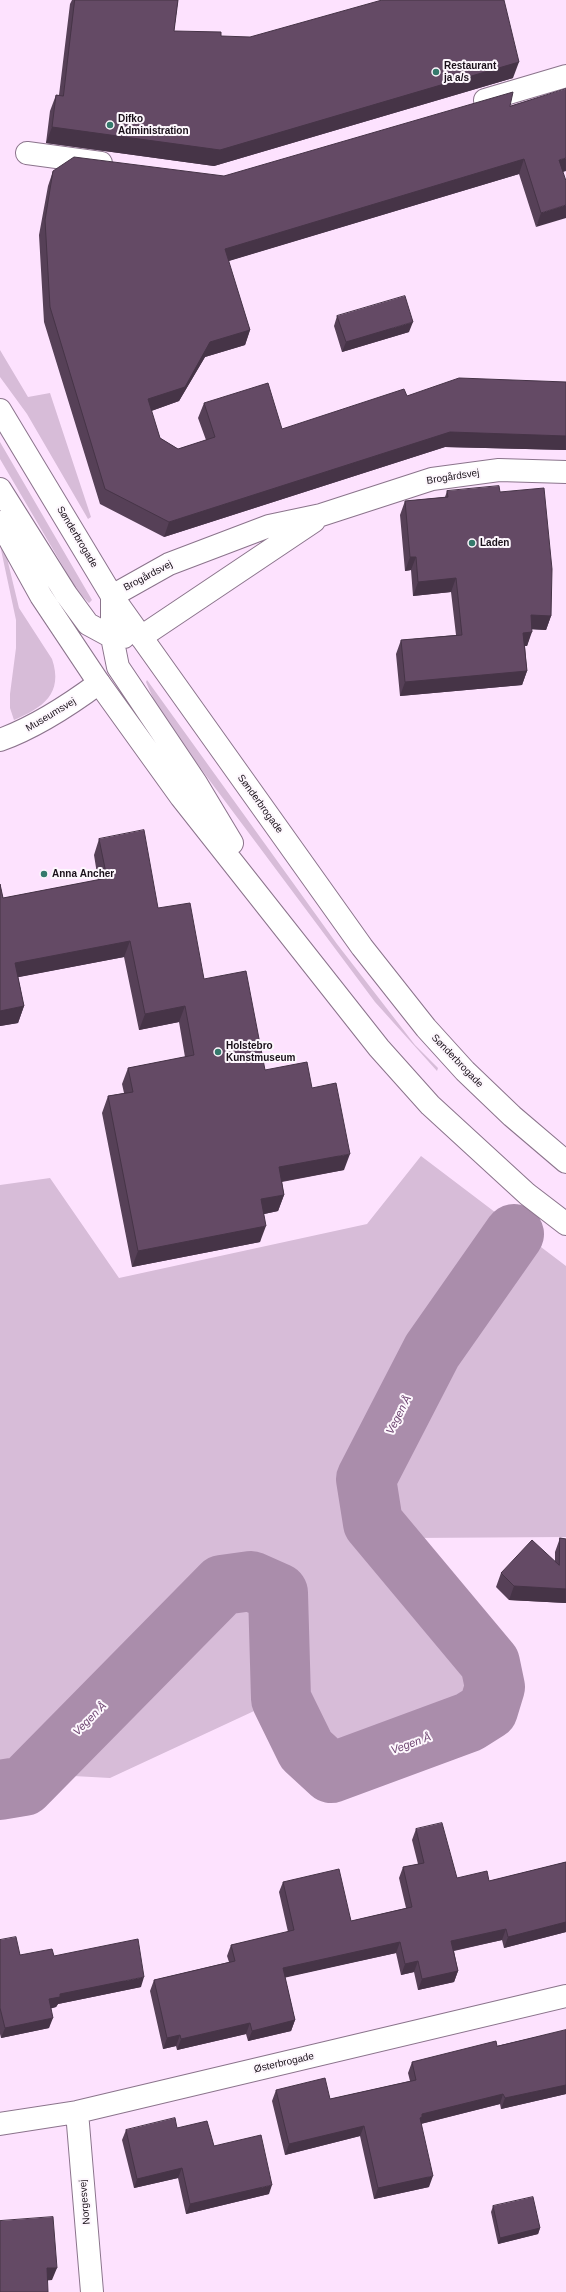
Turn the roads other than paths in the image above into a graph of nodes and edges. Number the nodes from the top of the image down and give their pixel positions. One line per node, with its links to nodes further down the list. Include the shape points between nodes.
1 (566, 76): 2 (street)
2 (468, 105)
3 (27, 153): 4 (street)
4 (120, 166)
5 (0, 410): 10 (street, Sønderbrogade)
6 (566, 472): 8 (street, Brogårdsvej, via 499,470 432,479)
7 (0, 488): 11 (street, via 66,594 88,624)
8 (321, 515): 10 (street, Brogårdsvej, via 269,526 169,564); 12 (street, Brogårdsvej)
9 (0, 522): 13 (street, via 41,596)
10 (112, 596): 11 (street); 12 (street, Sønderbrogade)
11 (112, 637): 12 (street); 15 (street, via 118,667 196,783)
12 (141, 637): 16 (street, Sønderbrogade, via 392,987 465,1071)
13 (99, 684): 14 (street, Museumsvej, via 49,717); 15 (street, via 181,797)
14 (0, 740)
15 (279, 921): 17 (street, via 379,1048 430,1105 527,1194)
16 (566, 1162)
17 (566, 1224)
18 (566, 1996): 19 (street, Østerbrogade)
19 (77, 2112): 20 (street, Østerbrogade); 21 (street, Norgesvej)
20 (0, 2124)
21 (92, 2292)

